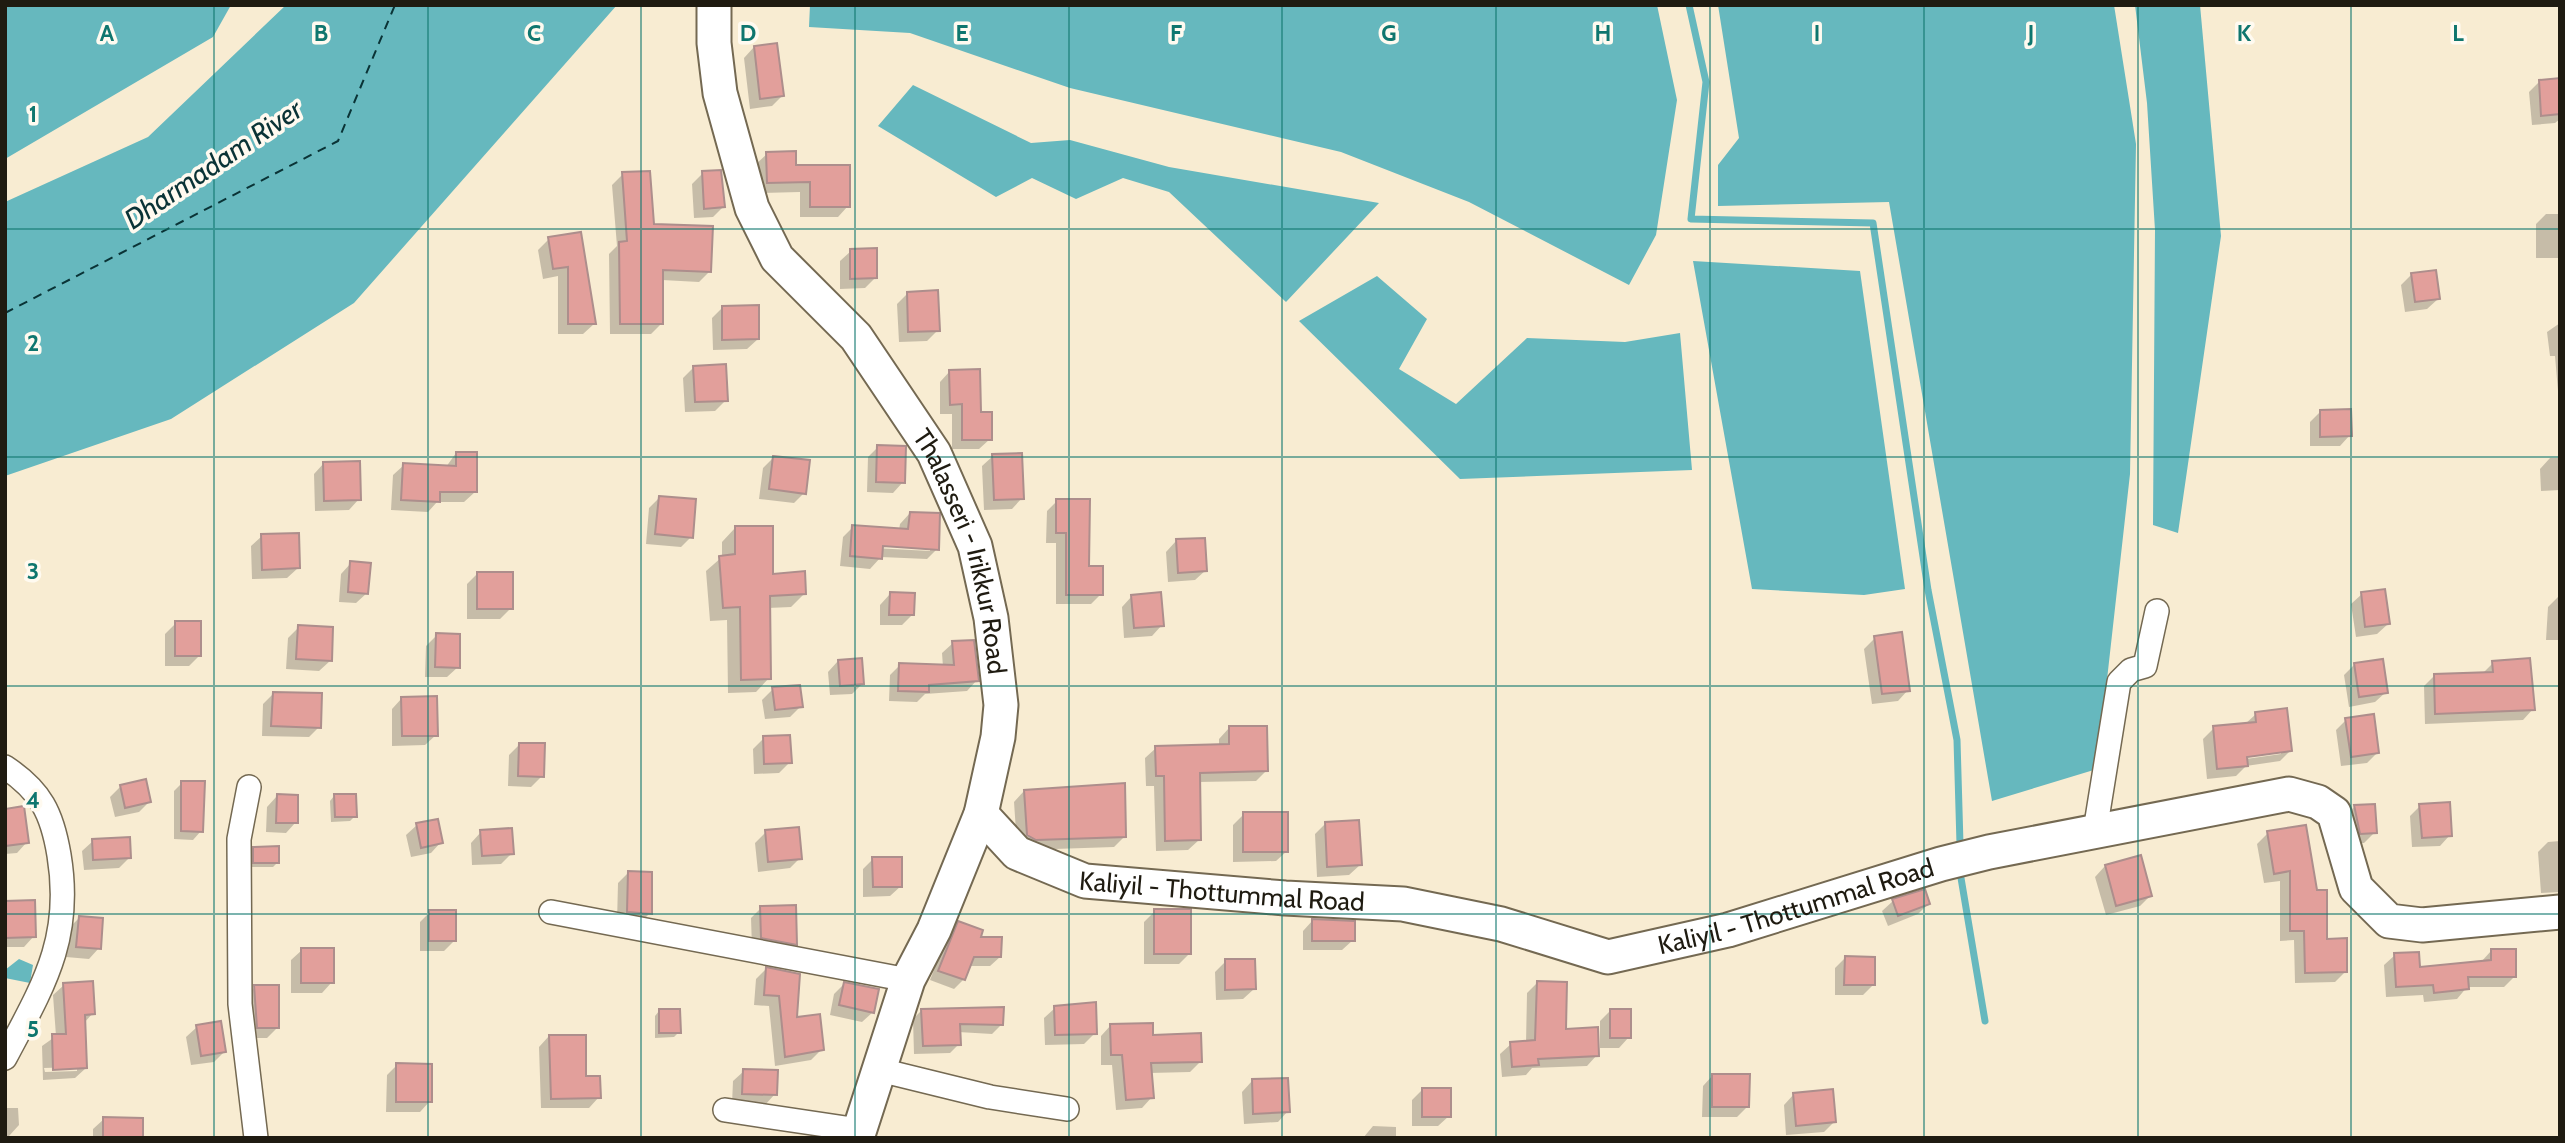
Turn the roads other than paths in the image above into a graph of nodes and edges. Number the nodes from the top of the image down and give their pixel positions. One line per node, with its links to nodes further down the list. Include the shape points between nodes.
1 (715, 5): 5 (main road, Thalasseri - Irikkur Road, via 720,93 752,208 778,258 856,337 886,378 934,453 975,546 991,618 1001,705)
2 (2157, 611): 6 (street, via 2146,666 2131,670 2119,682)
3 (5, 766): 10 (street, via 44,802 56,835 64,888 62,932 50,969)
4 (249, 787): 15 (street, via 239,839 240,1004)
5 (981, 814): 6 (main road, Kaliyil - Thottummal Road, via 1017,853 1085,881 1403,904 1501,924 1608,957 1728,930 1941,864); 9 (main road, Thalasseri - Irikkur Road, via 934,930)
6 (2095, 831): 8 (main road, Kaliyil - Thottummal Road, via 2290,794 2318,802 2334,813 2356,888 2389,921 2422,925)
7 (551, 912): 9 (street)
8 (2560, 912)
9 (908, 980): 11 (main road, Thalasseri - Irikkur Road)
10 (5, 1058)
11 (880, 1070): 12 (street, via 989,1097); 14 (main road, Thalasseri - Irikkur Road)
12 (1067, 1109)
13 (725, 1110): 14 (street)
14 (858, 1134)
15 (256, 1138)

